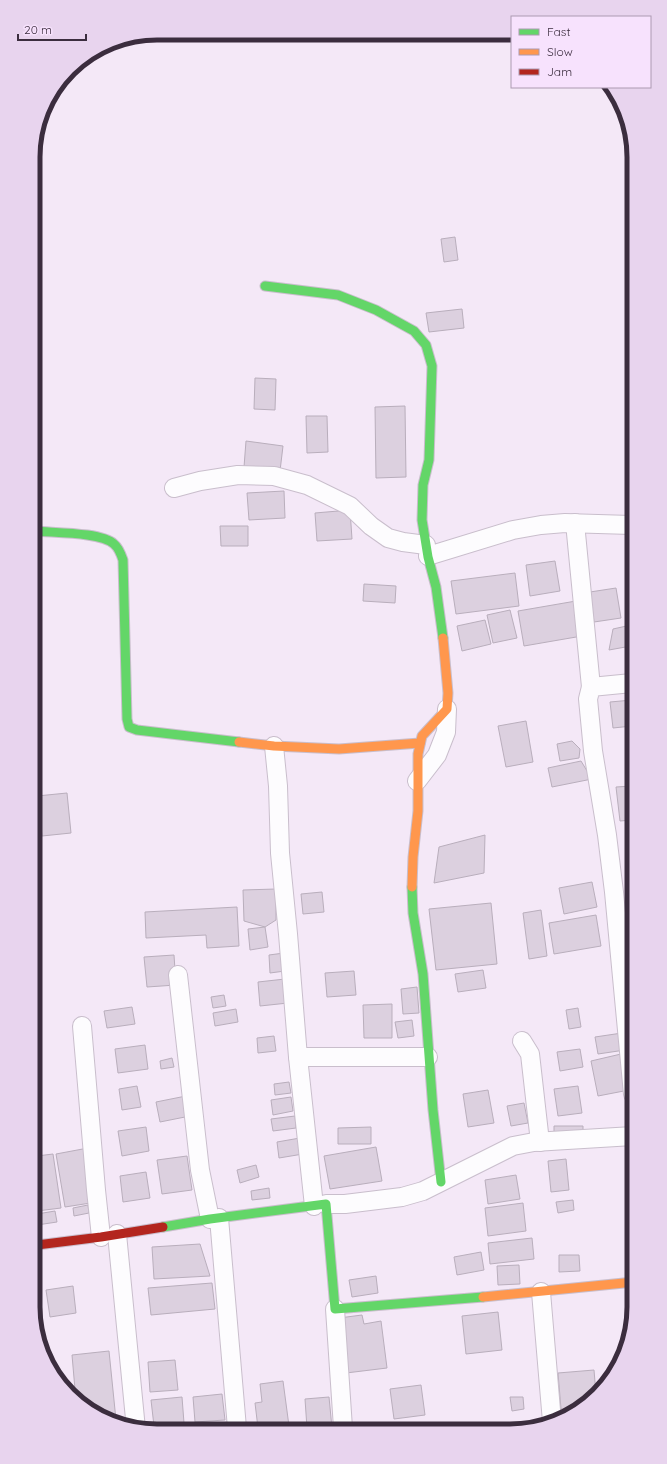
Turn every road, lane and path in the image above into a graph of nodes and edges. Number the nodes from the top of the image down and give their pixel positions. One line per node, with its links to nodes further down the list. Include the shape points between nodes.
1 (265, 286): 6 (street, via 338,295 376,310 414,331 426,346 432,366 429,460 421,500)
2 (174, 488): 6 (street, via 238,475 274,476 307,485 350,506 388,538)
3 (575, 523): 4 (street); 6 (street, via 513,530); 8 (street)
4 (627, 525)
5 (40, 531): 11 (street, via 100,537 112,542 119,551 123,560 127,719 130,727 149,732)
6 (427, 550): 9 (street, via 436,587 448,693)
7 (627, 684): 8 (street)
8 (592, 687): 15 (street, via 588,699 593,751 608,835)
9 (447, 709): 10 (street, via 422,736); 12 (street, via 446,732 437,755)
10 (420, 743): 11 (street, via 339,749); 12 (street)
11 (274, 746): 17 (street, via 280,854)
12 (417, 781): 18 (street, via 413,913 423,980)
13 (178, 976): 23 (street, via 200,1170)
14 (82, 1026): 24 (street, via 96,1190)
15 (627, 1028)
16 (522, 1040): 20 (street, via 530,1054)
17 (298, 1057): 18 (street); 22 (street)
18 (428, 1057): 21 (street)
19 (627, 1136): 20 (street)
20 (540, 1142): 21 (street, via 512,1146)
21 (441, 1182): 22 (street, via 402,1197)
22 (320, 1205): 23 (street); 28 (street)
23 (214, 1218): 24 (street); 31 (street)
24 (109, 1236): 25 (street); 30 (street)
25 (40, 1245)
26 (627, 1283): 27 (street)
27 (540, 1292): 28 (street); 29 (street)
28 (335, 1309): 32 (street)
29 (551, 1416)
30 (135, 1422)
31 (237, 1424)
32 (343, 1424)

